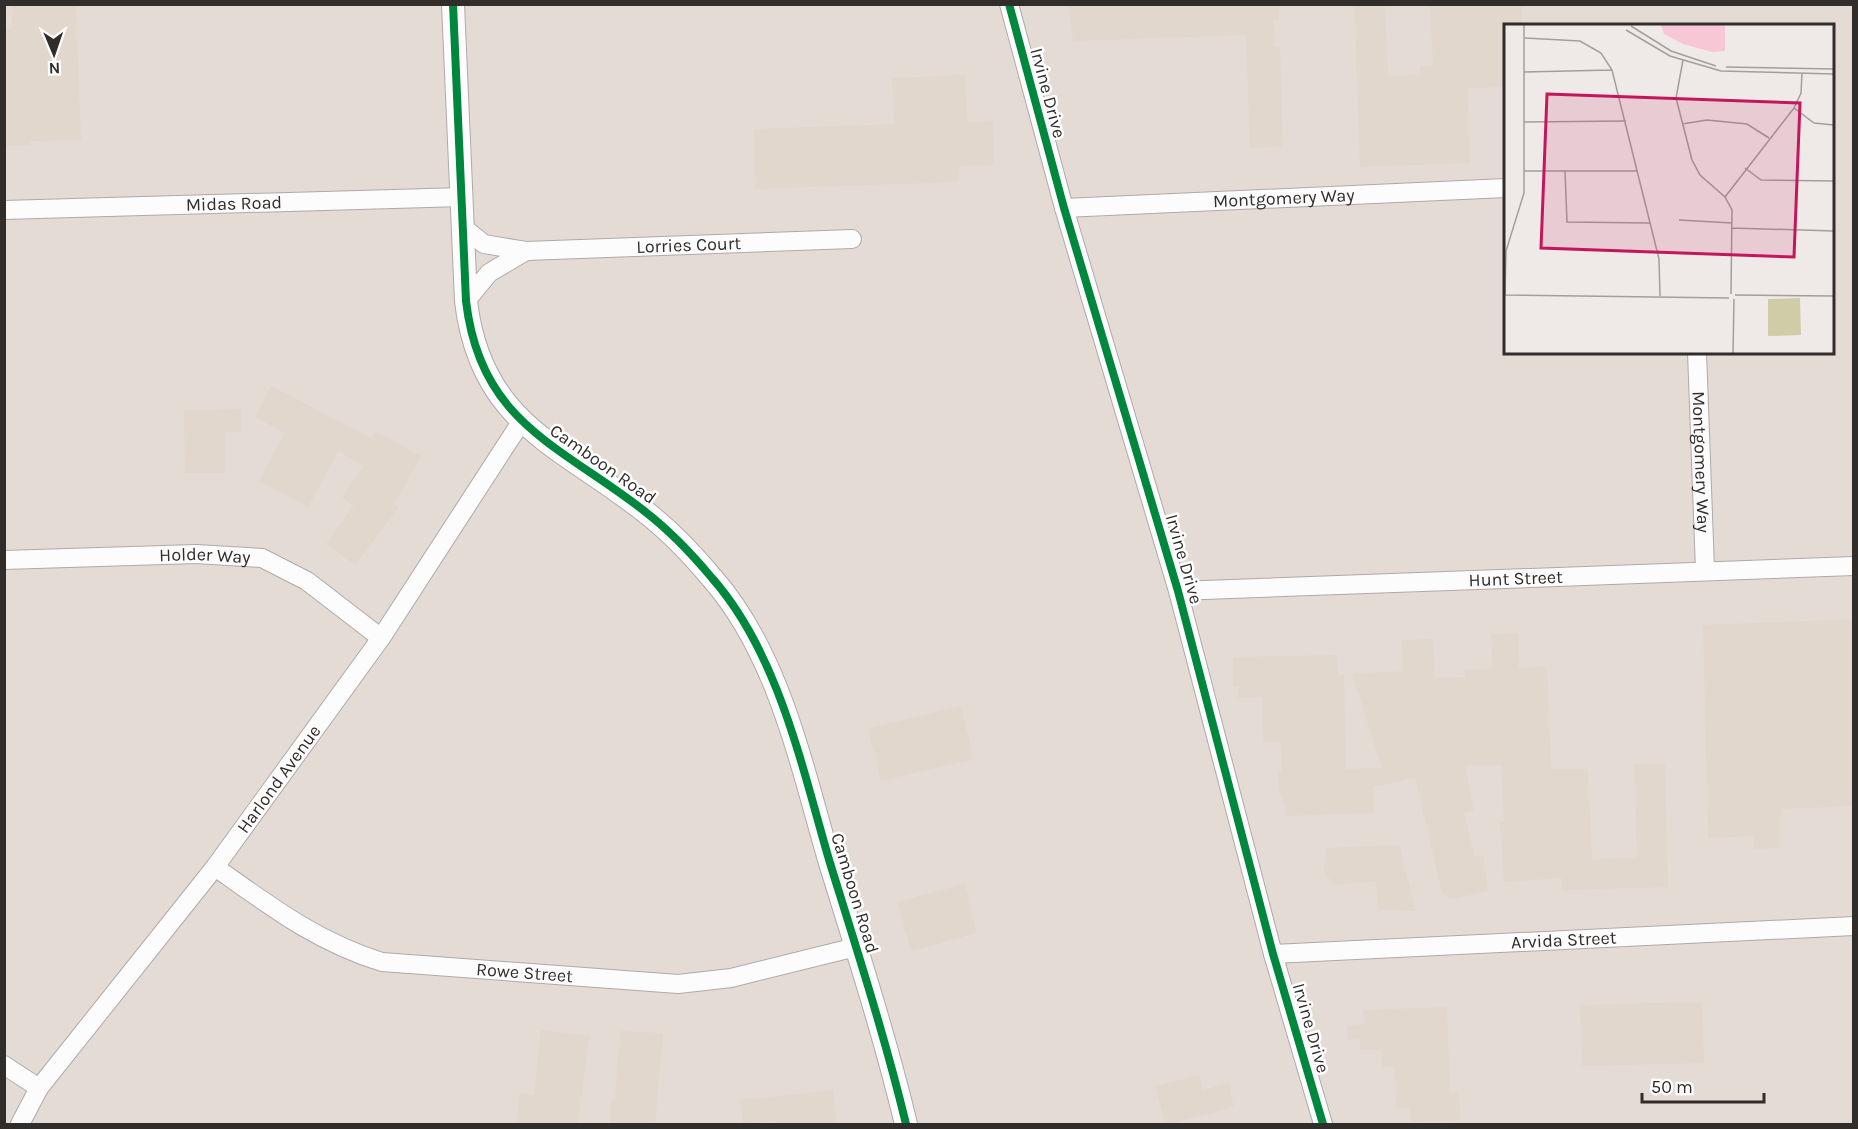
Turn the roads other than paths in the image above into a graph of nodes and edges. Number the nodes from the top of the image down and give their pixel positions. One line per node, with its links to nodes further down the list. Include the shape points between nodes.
1 (453, 4): 4 (street, Camboon Road)
2 (1009, 4): 5 (street, Irvine Drive)
3 (1504, 188): 5 (street, Montgomery Way)
4 (463, 197): 6 (street, Midas Road); 7 (street, Camboon Road)
5 (1064, 208): 16 (street, Irvine Drive)
6 (4, 210)
7 (464, 228): 9 (street, Lorries Court, via 484,243); 10 (street, Camboon Road)
8 (852, 239): 9 (street, Lorries Court)
9 (526, 251): 10 (street, Lorries Court, via 489,273)
10 (466, 301): 12 (street, Camboon Road, via 469,330 479,360 495,391)
11 (1697, 354): 15 (street, Montgomery Way)
12 (521, 422): 17 (street, Harlond Avenue); 20 (street, Camboon Road, via 645,511 712,578 737,610 760,649 775,686)
13 (4, 560): 17 (street, Holder Way, via 196,554 262,558 307,581)
14 (1854, 566): 15 (street, Hunt Street)
15 (1705, 570): 16 (street, Hunt Street)
16 (1178, 591): 21 (street, Irvine Drive)
17 (381, 638): 18 (street, Harlond Avenue)
18 (215, 867): 20 (street, Rowe Street, via 307,931 382,962 678,984 731,978); 23 (street, Harlond Avenue)
19 (1854, 926): 21 (street, Arvida Street)
20 (856, 947): 25 (street, Camboon Road)
21 (1273, 954): 26 (street, Irvine Drive)
22 (4, 1065): 23 (street)
23 (39, 1088): 24 (street, Harlond Avenue)
24 (20, 1125)
25 (906, 1125)
26 (1323, 1125)

